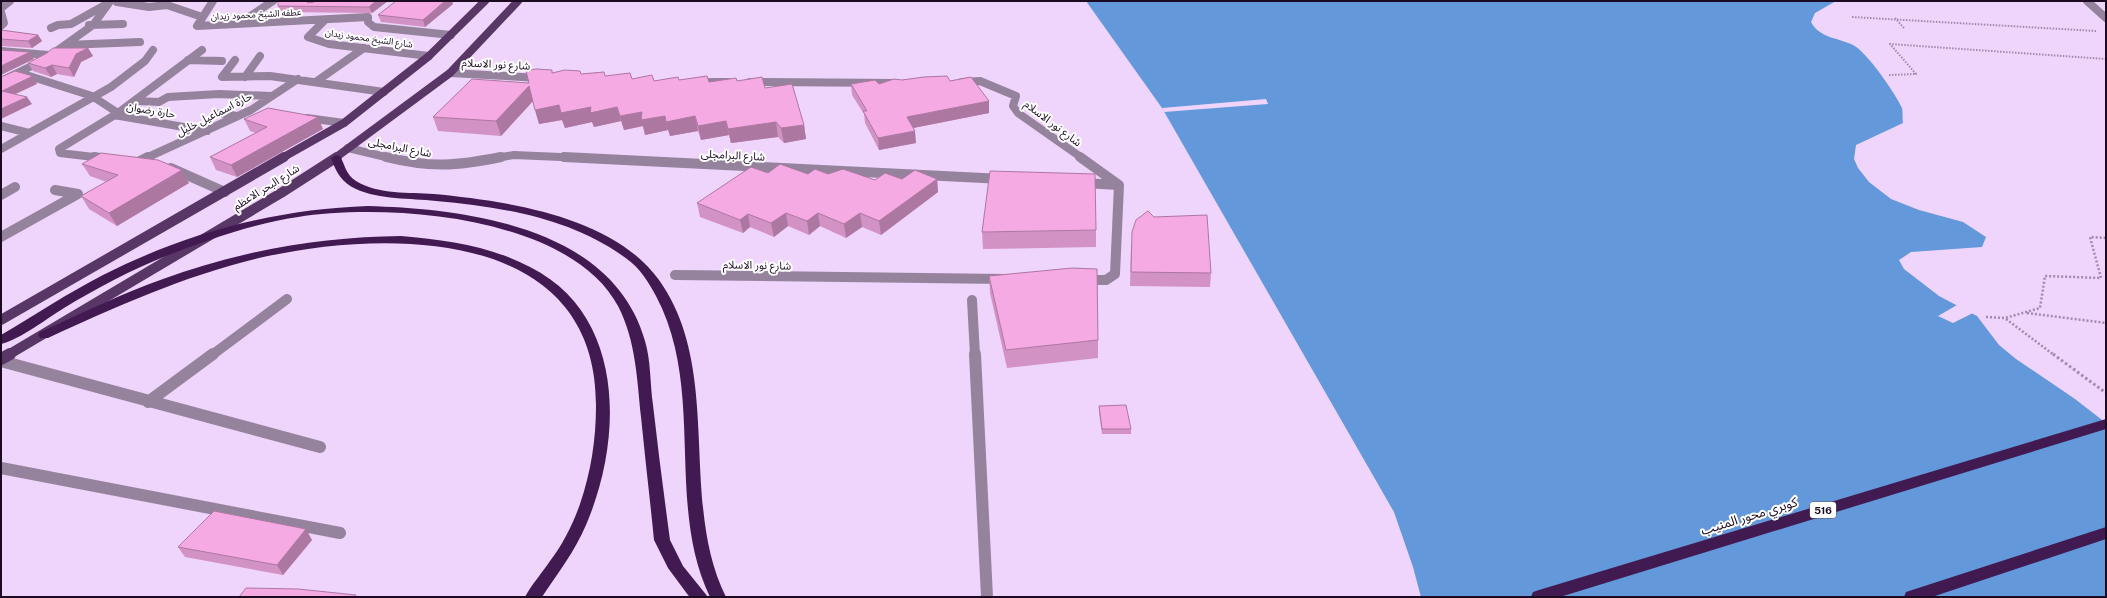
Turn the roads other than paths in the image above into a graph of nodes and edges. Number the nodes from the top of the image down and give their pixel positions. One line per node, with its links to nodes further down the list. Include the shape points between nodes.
1 (118, 1): 7 (street); 9 (street, via 149,7 167,5)
2 (213, 1): 9 (street)
3 (273, 1): 15 (street)
4 (484, 1): 20 (main road, شارع البحر الاعظم)
5 (518, 1): 34 (main road, شارع البحر الاعظم)
6 (2087, 1): 10 (street)
7 (108, 2): 13 (street); 16 (street)
8 (1, 12): 17 (street, via 4,23)
9 (202, 17): 15 (street, عطفه الشيخ محمود زيدان, via 198,26)
10 (2106, 18)
11 (325, 20): 12 (street, عطفه الشيخ محمود زيدان); 20 (street, عطفه الشيخ محمود زيدان, via 336,17 366,17 374,27); 23 (street, شارع الشيخ محمود زيدان, via 308,37 329,44)
12 (287, 21): 15 (street, عطفه الشيخ محمود زيدان); 19 (street)
13 (69, 24): 16 (street); 18 (street)
14 (123, 24): 16 (street)
15 (239, 24)
16 (93, 25): 22 (street)
17 (1, 26)
18 (51, 28)
19 (282, 28)
20 (451, 36): 29 (main road, شارع البحر الاعظم)
21 (140, 42): 22 (street)
22 (66, 45): 27 (street)
23 (364, 48): 29 (street, شارع الشيخ محمود زيدان); 39 (street)
24 (153, 50): 44 (street, via 130,74)
25 (202, 50): 30 (street)
26 (1, 51): 27 (street)
27 (50, 56): 33 (street, via 49,59)
28 (260, 56): 35 (street)
29 (429, 56): 43 (main road, شارع البحر الاعظم)
30 (188, 60): 32 (street); 46 (street)
31 (235, 60): 35 (street, حارة اسماعيل خليل, via 222,77)
32 (222, 61)
33 (18, 72): 38 (street); 44 (street)
34 (450, 73): 36 (street, شارع نور الاسلام); 57 (main road, شارع البحر الاعظم)
35 (246, 77): 37 (street, حارة اسماعيل خليل)
36 (550, 78)
37 (298, 79): 39 (street, حارة اسماعيل خليل); 45 (street, حارة اسماعيل خليل)
38 (1, 81)
39 (317, 81): 43 (street, حارة اسماعيل خليل)
40 (683, 82): 41 (street)
41 (904, 83)
42 (951, 83): 63 (street, شارع نور الاسلام, via 980,81 1016,96 1013,106 1018,113)
43 (384, 92): 53 (main road, شارع البحر الاعظم)
44 (92, 96): 50 (street); 56 (street)
45 (271, 96): 46 (street, via 219,94 168,97 159,102); 47 (street, حارة اسماعيل خليل)
46 (136, 101): 50 (street)
47 (251, 110): 49 (street); 51 (street, حارة اسماعيل خليل)
48 (220, 113): 51 (street)
49 (266, 113)
50 (116, 114): 55 (street, حارة رضوان); 60 (street, via 59,150 60,153)
51 (236, 116): 55 (street, حارة اسماعيل خليل)
52 (297, 117): 53 (street)
53 (344, 123): 66 (main road, شارع البحر الاعظم)
54 (1, 126): 56 (street)
55 (207, 132): 66 (street, حارة اسماعيل خليل, via 132,163 159,165 192,176)
56 (29, 133): 58 (street)
57 (348, 148): 59 (main road, شارع البحر الاعظم); 61 (street, شارع البرامجلى, via 418,164 440,166 520,156)
58 (1, 149)
59 (336, 158): 75 (main road, شارع البحر الاعظم); 86 (highway, via 341,172 352,183 371,190 484,202 524,210 563,221 602,238 636,259 659,287 673,320 690,400 700,547 711,584)
60 (115, 161)
61 (1015, 180)
62 (1071, 183): 63 (street)
63 (1119, 185): 71 (street, via 1115,274 1106,280)
64 (15, 187): 67 (street)
65 (55, 190): 68 (street, via 78,195)
66 (225, 192): 74 (main road, شارع البحر الاعظم)
67 (1, 195)
68 (1, 238)
69 (675, 275): 70 (street, شارع نور الاسلام)
70 (1015, 279)
71 (1078, 280)
72 (287, 299): 78 (street)
73 (972, 300): 87 (street)
74 (1, 320)
75 (44, 335): 77 (main road, شارع البحر الاعظم); 84 (highway, via 133,295 185,276 236,260 335,242 423,241 463,247 505,259 541,277 569,302 589,332 600,367 604,409 601,449 591,496 568,547)
76 (1, 340): 85 (highway, via 108,278 153,257 199,239 290,216 333,210 412,210 487,223 535,237 565,251 591,269 613,290 629,314 639,342 662,540 672,563 686,584)
77 (1, 360): 78 (street)
78 (148, 402): 80 (street)
79 (2106, 424): 88 (highway, كوبري محور المنيب / 516)
80 (320, 447)
81 (1, 468): 83 (street)
82 (2106, 533): 89 (highway)
83 (340, 534)
84 (533, 597)
85 (700, 597)
86 (718, 597)
87 (987, 597)
88 (1539, 597)
89 (1912, 597)

